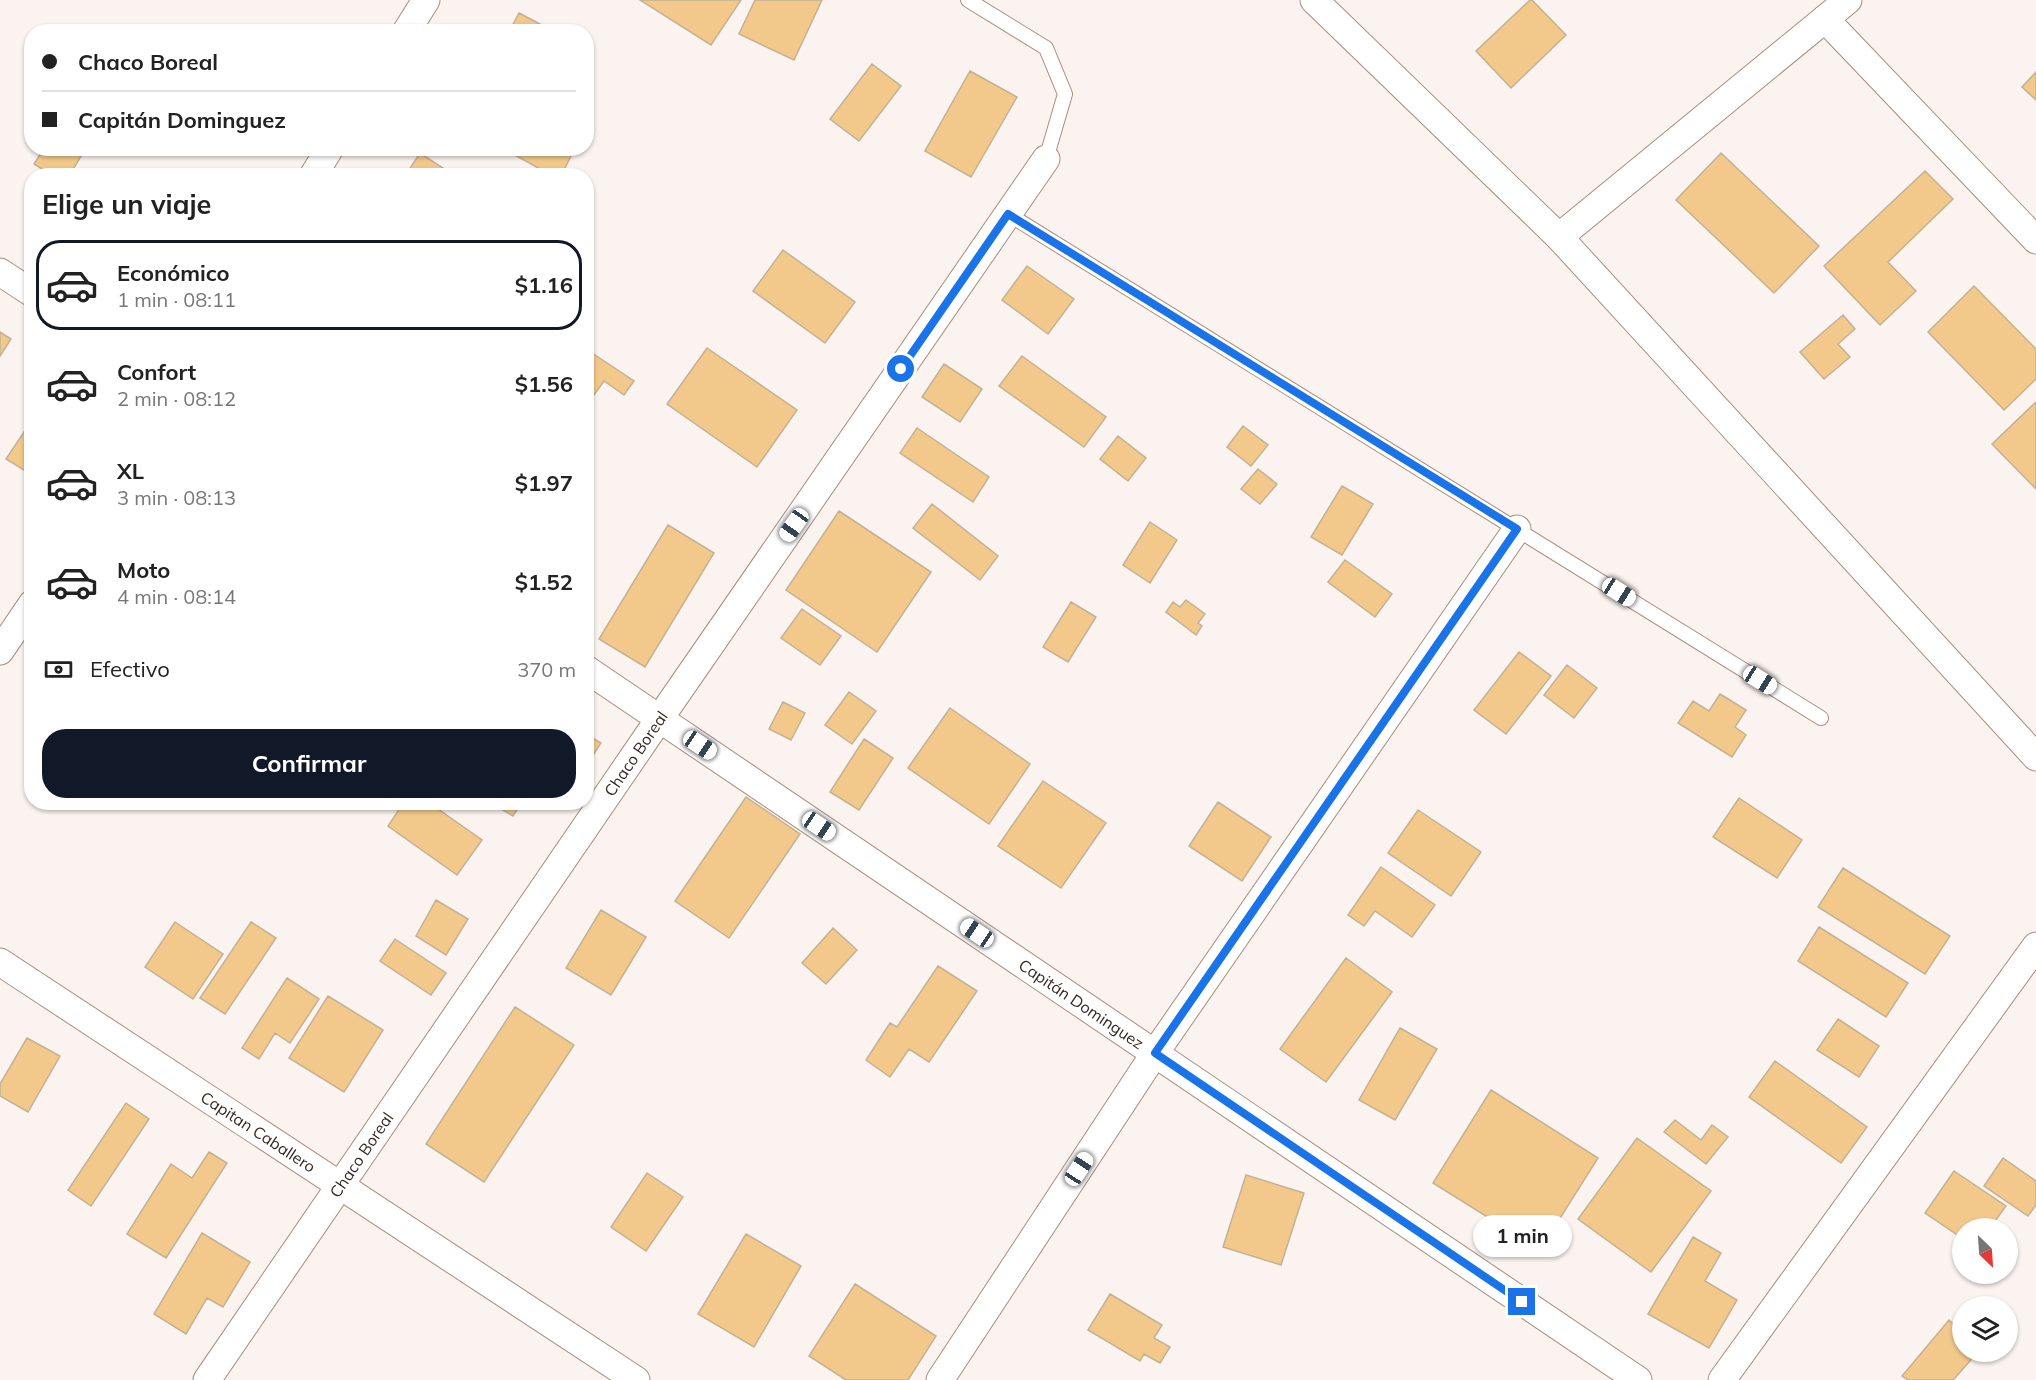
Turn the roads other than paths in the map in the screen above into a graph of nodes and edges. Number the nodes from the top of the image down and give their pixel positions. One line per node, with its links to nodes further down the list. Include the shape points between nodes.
1 (426, 0): 6 (street)
2 (968, 0): 7 (lane, via 1046,48 1065,94)
3 (1314, 0): 9 (street)
4 (1848, 0): 5 (street)
5 (1825, 19): 9 (street); 10 (street)
6 (411, 24)
7 (1046, 159): 8 (street, Chaco Boreal)
8 (1008, 214): 13 (lane); 17 (street, Chaco Boreal)
9 (1559, 237): 19 (street)
10 (2036, 240)
11 (0, 272): 12 (street)
12 (24, 288)
13 (1517, 529): 18 (lane); 22 (street)
14 (24, 616): 15 (street)
15 (0, 651)
16 (594, 674): 17 (street, Capitán Dominguez)
17 (660, 718): 22 (street, Capitán Dominguez); 23 (street, Chaco Boreal)
18 (1821, 718)
19 (2036, 757)
20 (2036, 946): 28 (street)
21 (0, 962): 23 (street, Capitan Caballero)
22 (1155, 1053): 26 (street); 27 (street, Capitán Dominguez)
23 (340, 1186): 24 (street, Chaco Boreal); 25 (street, Capitan Caballero)
24 (207, 1380)
25 (636, 1380)
26 (940, 1380)
27 (1638, 1380)
28 (1722, 1380)

